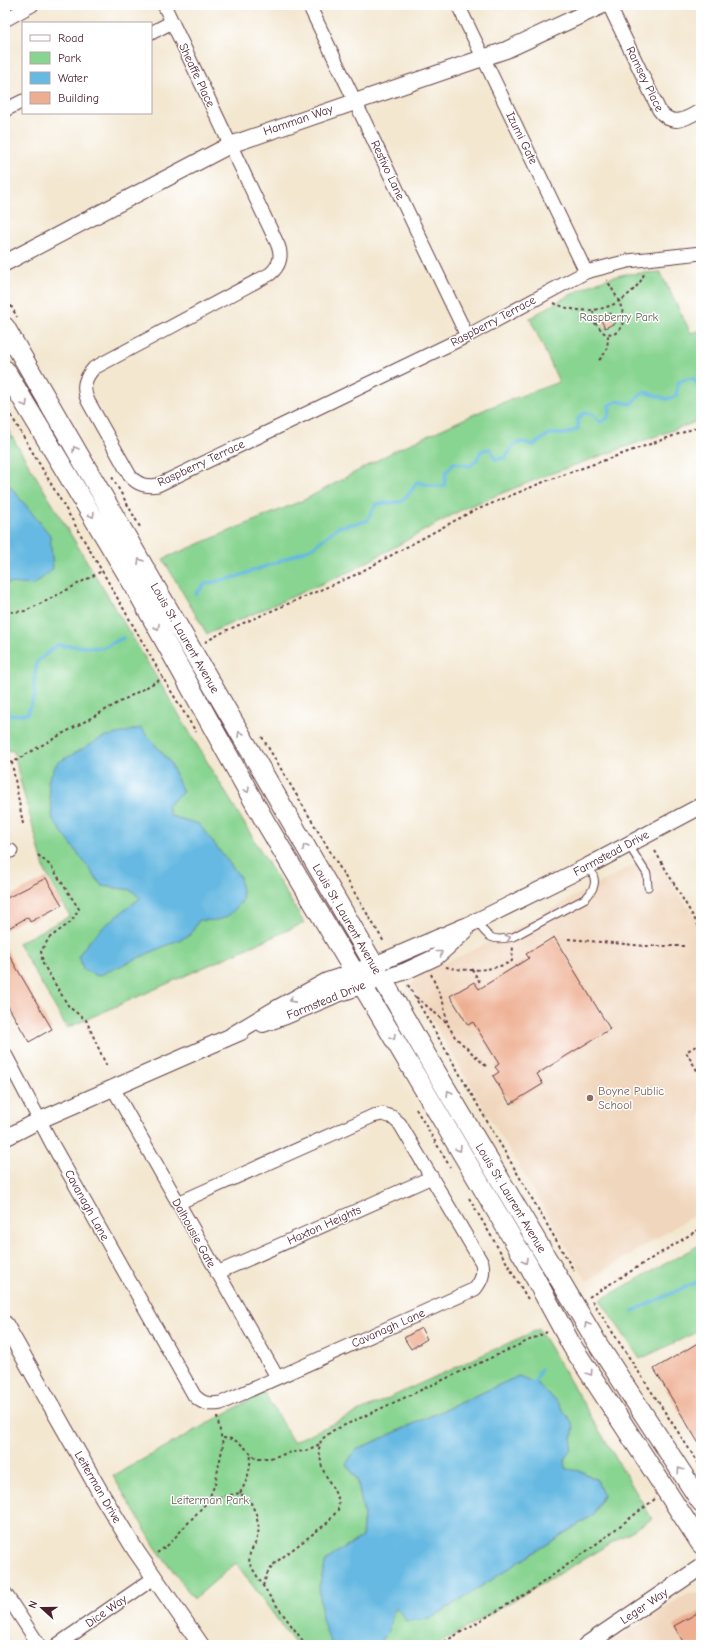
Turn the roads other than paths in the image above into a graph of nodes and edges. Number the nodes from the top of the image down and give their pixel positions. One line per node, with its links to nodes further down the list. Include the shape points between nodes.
1 (32, 5): 7 (street)
2 (164, 5): 8 (street, Sheaffe Place)
3 (309, 5): 11 (street, Restivo Lane)
4 (458, 5): 10 (street, Izumi Gate)
5 (603, 5): 10 (street, Hamman Way)
6 (609, 5): 14 (street, Ramsey Place, via 663,116 681,120)
7 (5, 20)
8 (172, 22): 9 (street); 15 (street, Sheaffe Place)
9 (152, 32)
10 (483, 58): 11 (street, Hamman Way); 18 (street, Izumi Gate)
11 (355, 101): 15 (street, Hamman Way); 20 (street, Restivo Lane)
12 (22, 102): 13 (street)
13 (5, 110)
14 (701, 110)
15 (230, 145): 17 (street, Hamman Way); 20 (street, Raspberry Terrace, via 280,249 279,262 277,269 270,274 94,368 88,375 84,383 84,392 135,481 149,486 158,485)
16 (701, 253): 18 (street, Raspberry Terrace, via 628,261)
17 (5, 263)
18 (586, 272): 20 (street, Raspberry Terrace)
19 (13, 325): 27 (main road, Louis St. Laurent Avenue, one-way to 19)
20 (467, 336)
21 (5, 370): 28 (main road, Louis St. Laurent Avenue, one-way to 28, via 133,584 263,818)
22 (701, 806): 23 (street, Farmstead Drive)
23 (628, 844): 24 (street, Farmstead Drive); 25 (lane, via 647,874)
24 (588, 866): 26 (street, Farmstead Drive); 26 (lane, one-way to 24, via 488,936 501,940 513,937 586,898 595,883 594,875)
25 (648, 886)
26 (477, 921): 27 (street, Farmstead Drive); 27 (street, Farmstead Drive, one-way to 26, via 406,971 436,957)
27 (378, 972): 28 (street, Farmstead Drive); 38 (main road, Louis St. Laurent Avenue, one-way to 27, via 599,1346)
28 (359, 978): 30 (street, Farmstead Drive, via 326,981 232,1035); 39 (main road, Louis St. Laurent Avenue, one-way to 39, via 527,1263 572,1346)
29 (5, 1054): 31 (street)
30 (113, 1088): 31 (street, Farmstead Drive); 34 (street, Dalhousie Gate)
31 (40, 1120): 32 (street, Farmstead Drive); 37 (street, Cavanagh Lane, via 199,1401 212,1405 221,1403)
32 (5, 1138)
33 (432, 1177): 34 (street, Cavanagh Lane, via 400,1124 383,1114 373,1116); 35 (street, Haxton Heights); 37 (street, Cavanagh Lane, via 482,1263 482,1281 475,1289)
34 (178, 1203): 35 (street, Dalhousie Gate)
35 (217, 1273): 37 (street, Dalhousie Gate)
36 (5, 1324): 41 (street, Leiterman Drive, via 103,1497)
37 (276, 1377)
38 (701, 1502)
39 (701, 1544)
40 (701, 1566): 43 (street, Leger Way)
41 (154, 1578): 45 (street, Dice Way); 46 (street, Leiterman Drive)
42 (5, 1593): 44 (street)
43 (589, 1644)
44 (39, 1645)
45 (57, 1645)
46 (201, 1645)

